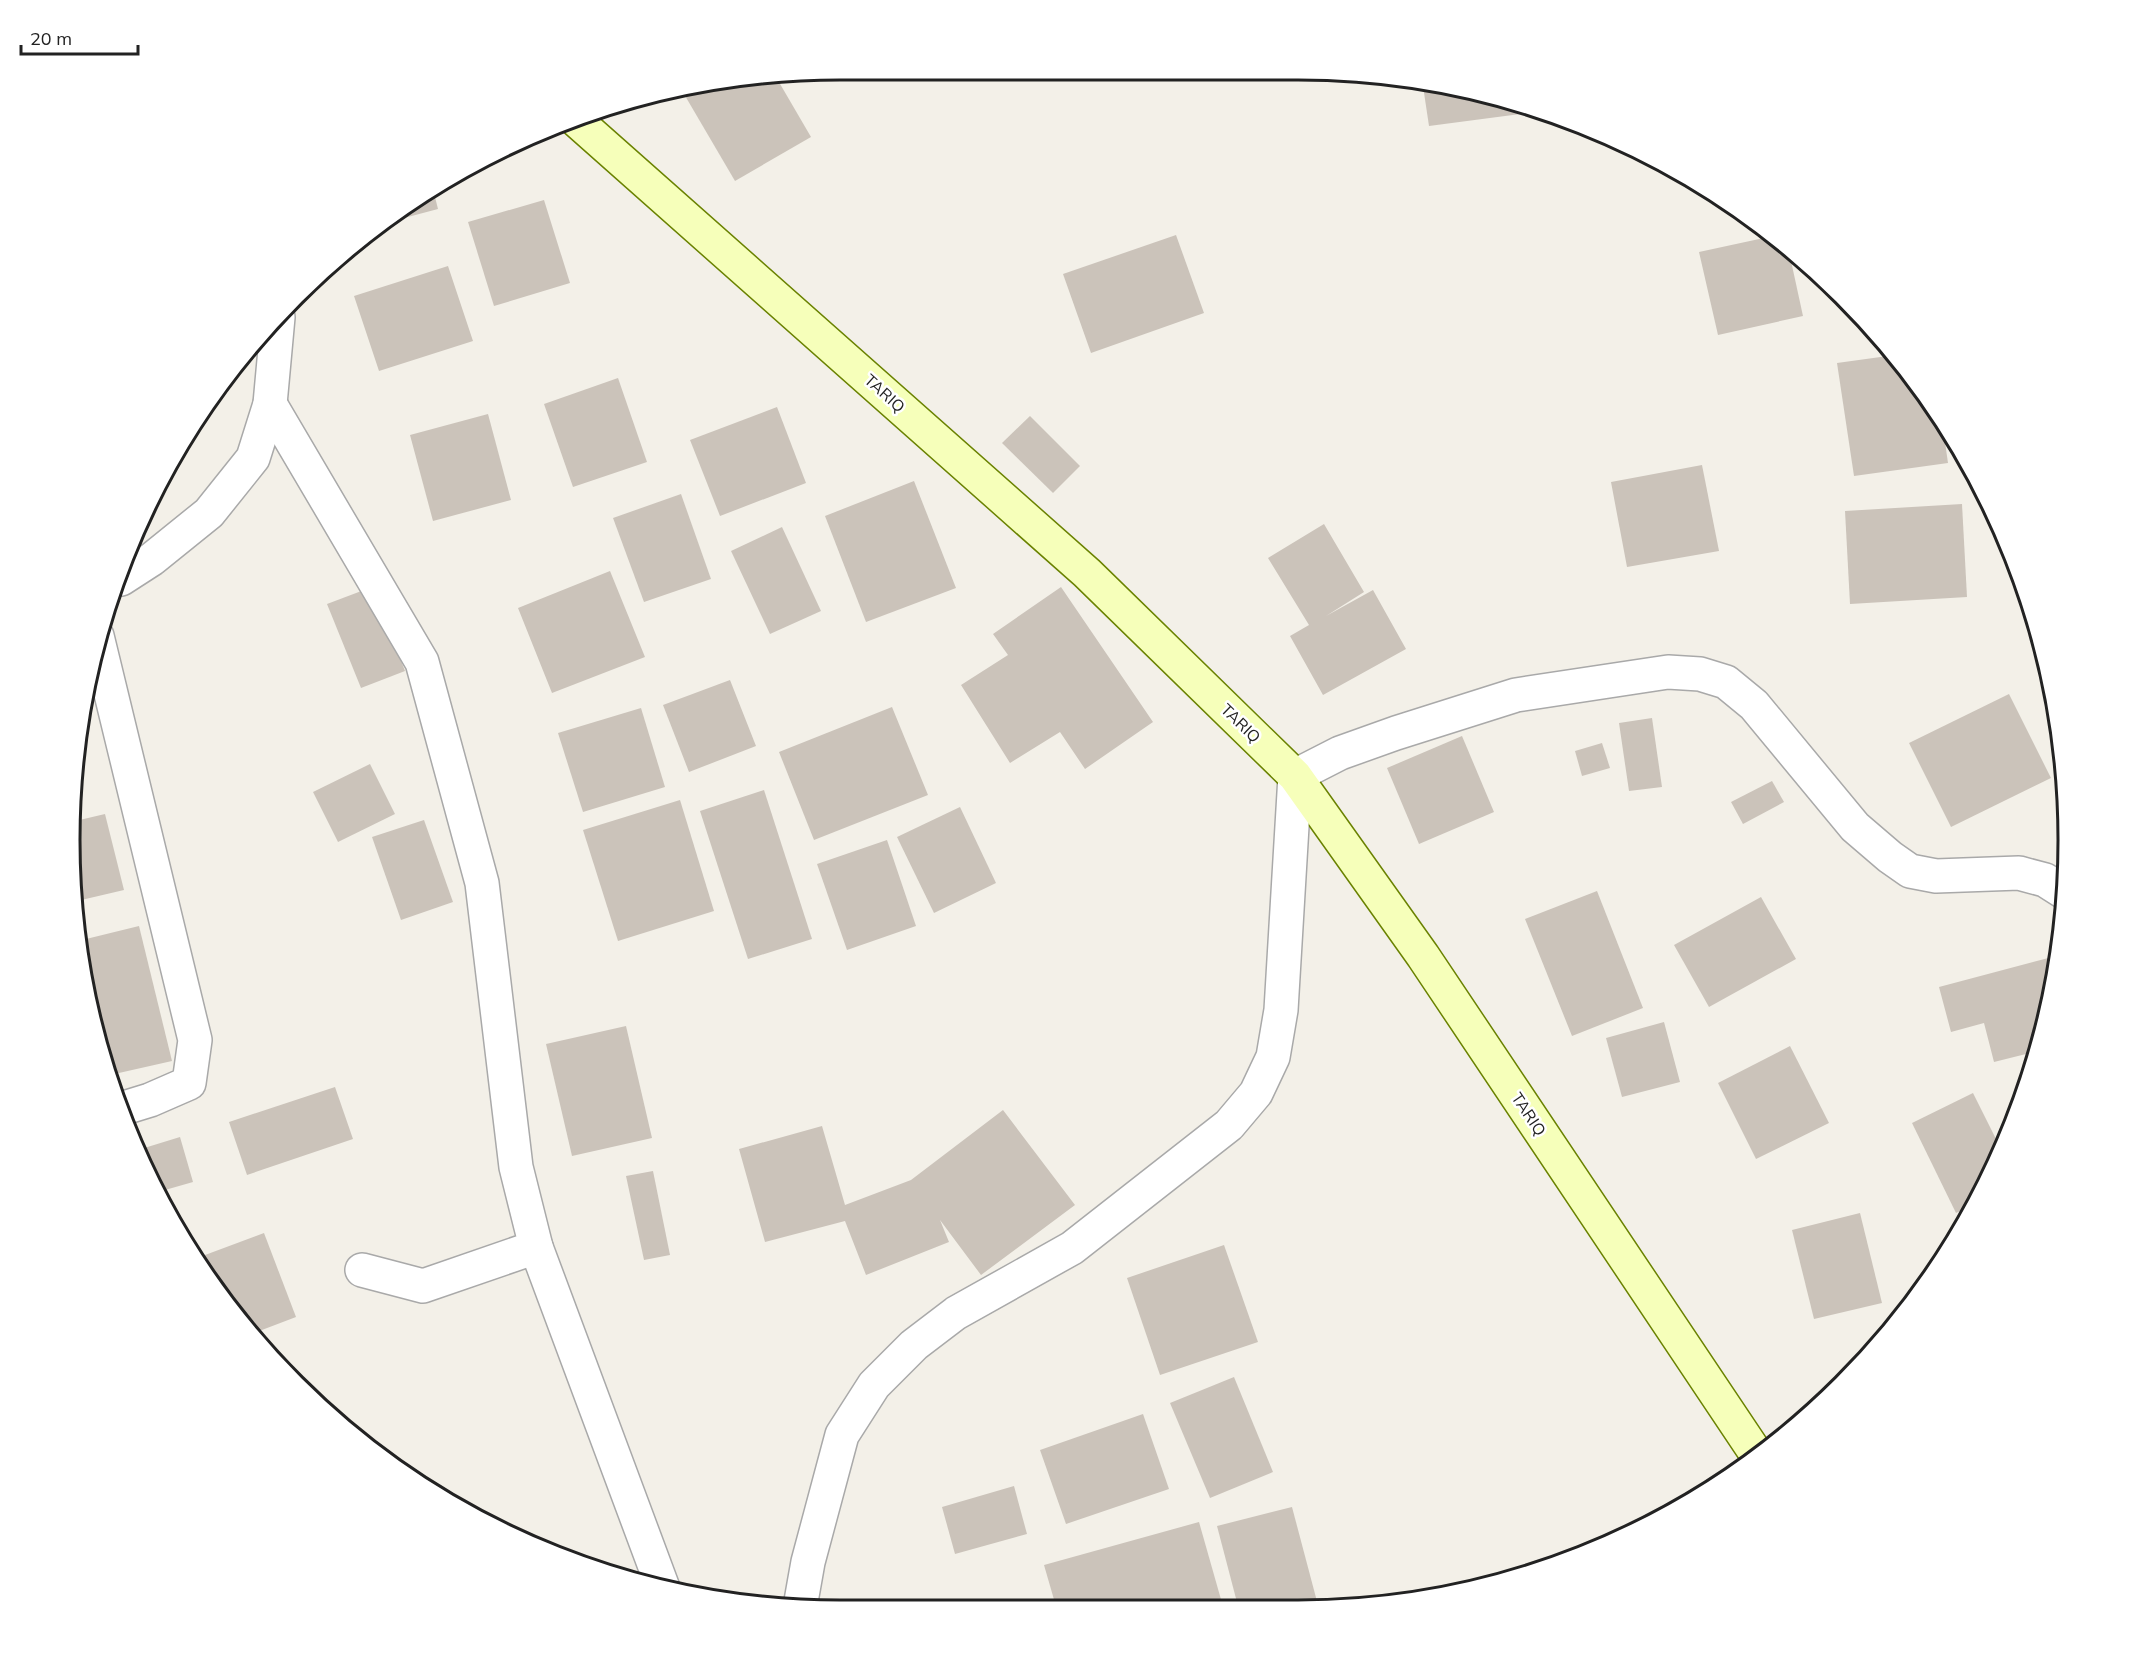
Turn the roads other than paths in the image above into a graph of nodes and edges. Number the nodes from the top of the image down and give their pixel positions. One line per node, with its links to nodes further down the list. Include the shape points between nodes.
1 (581, 125): 6 (main road, TARIQ, via 1087,573)
2 (277, 329): 3 (street)
3 (270, 404): 4 (street, via 253,458 209,513); 9 (street, via 422,662 482,883 516,1167)
4 (128, 575)
5 (102, 656): 8 (street, via 195,1040 189,1083)
6 (1295, 776): 7 (street, via 1340,753 1516,695 1668,672 1700,674 1726,682 1754,705 1855,827 1910,871 1936,876 2019,873); 11 (main road, TARIQ, via 1423,956); 13 (street, via 1281,1010 1273,1058 1256,1093 1229,1125 1072,1248 956,1313 914,1345 874,1385 842,1435)
7 (2057, 888)
8 (128, 1107)
9 (536, 1247): 10 (street, via 423,1286); 12 (street)
10 (362, 1270)
11 (1753, 1449)
12 (660, 1579)
13 (801, 1599)

